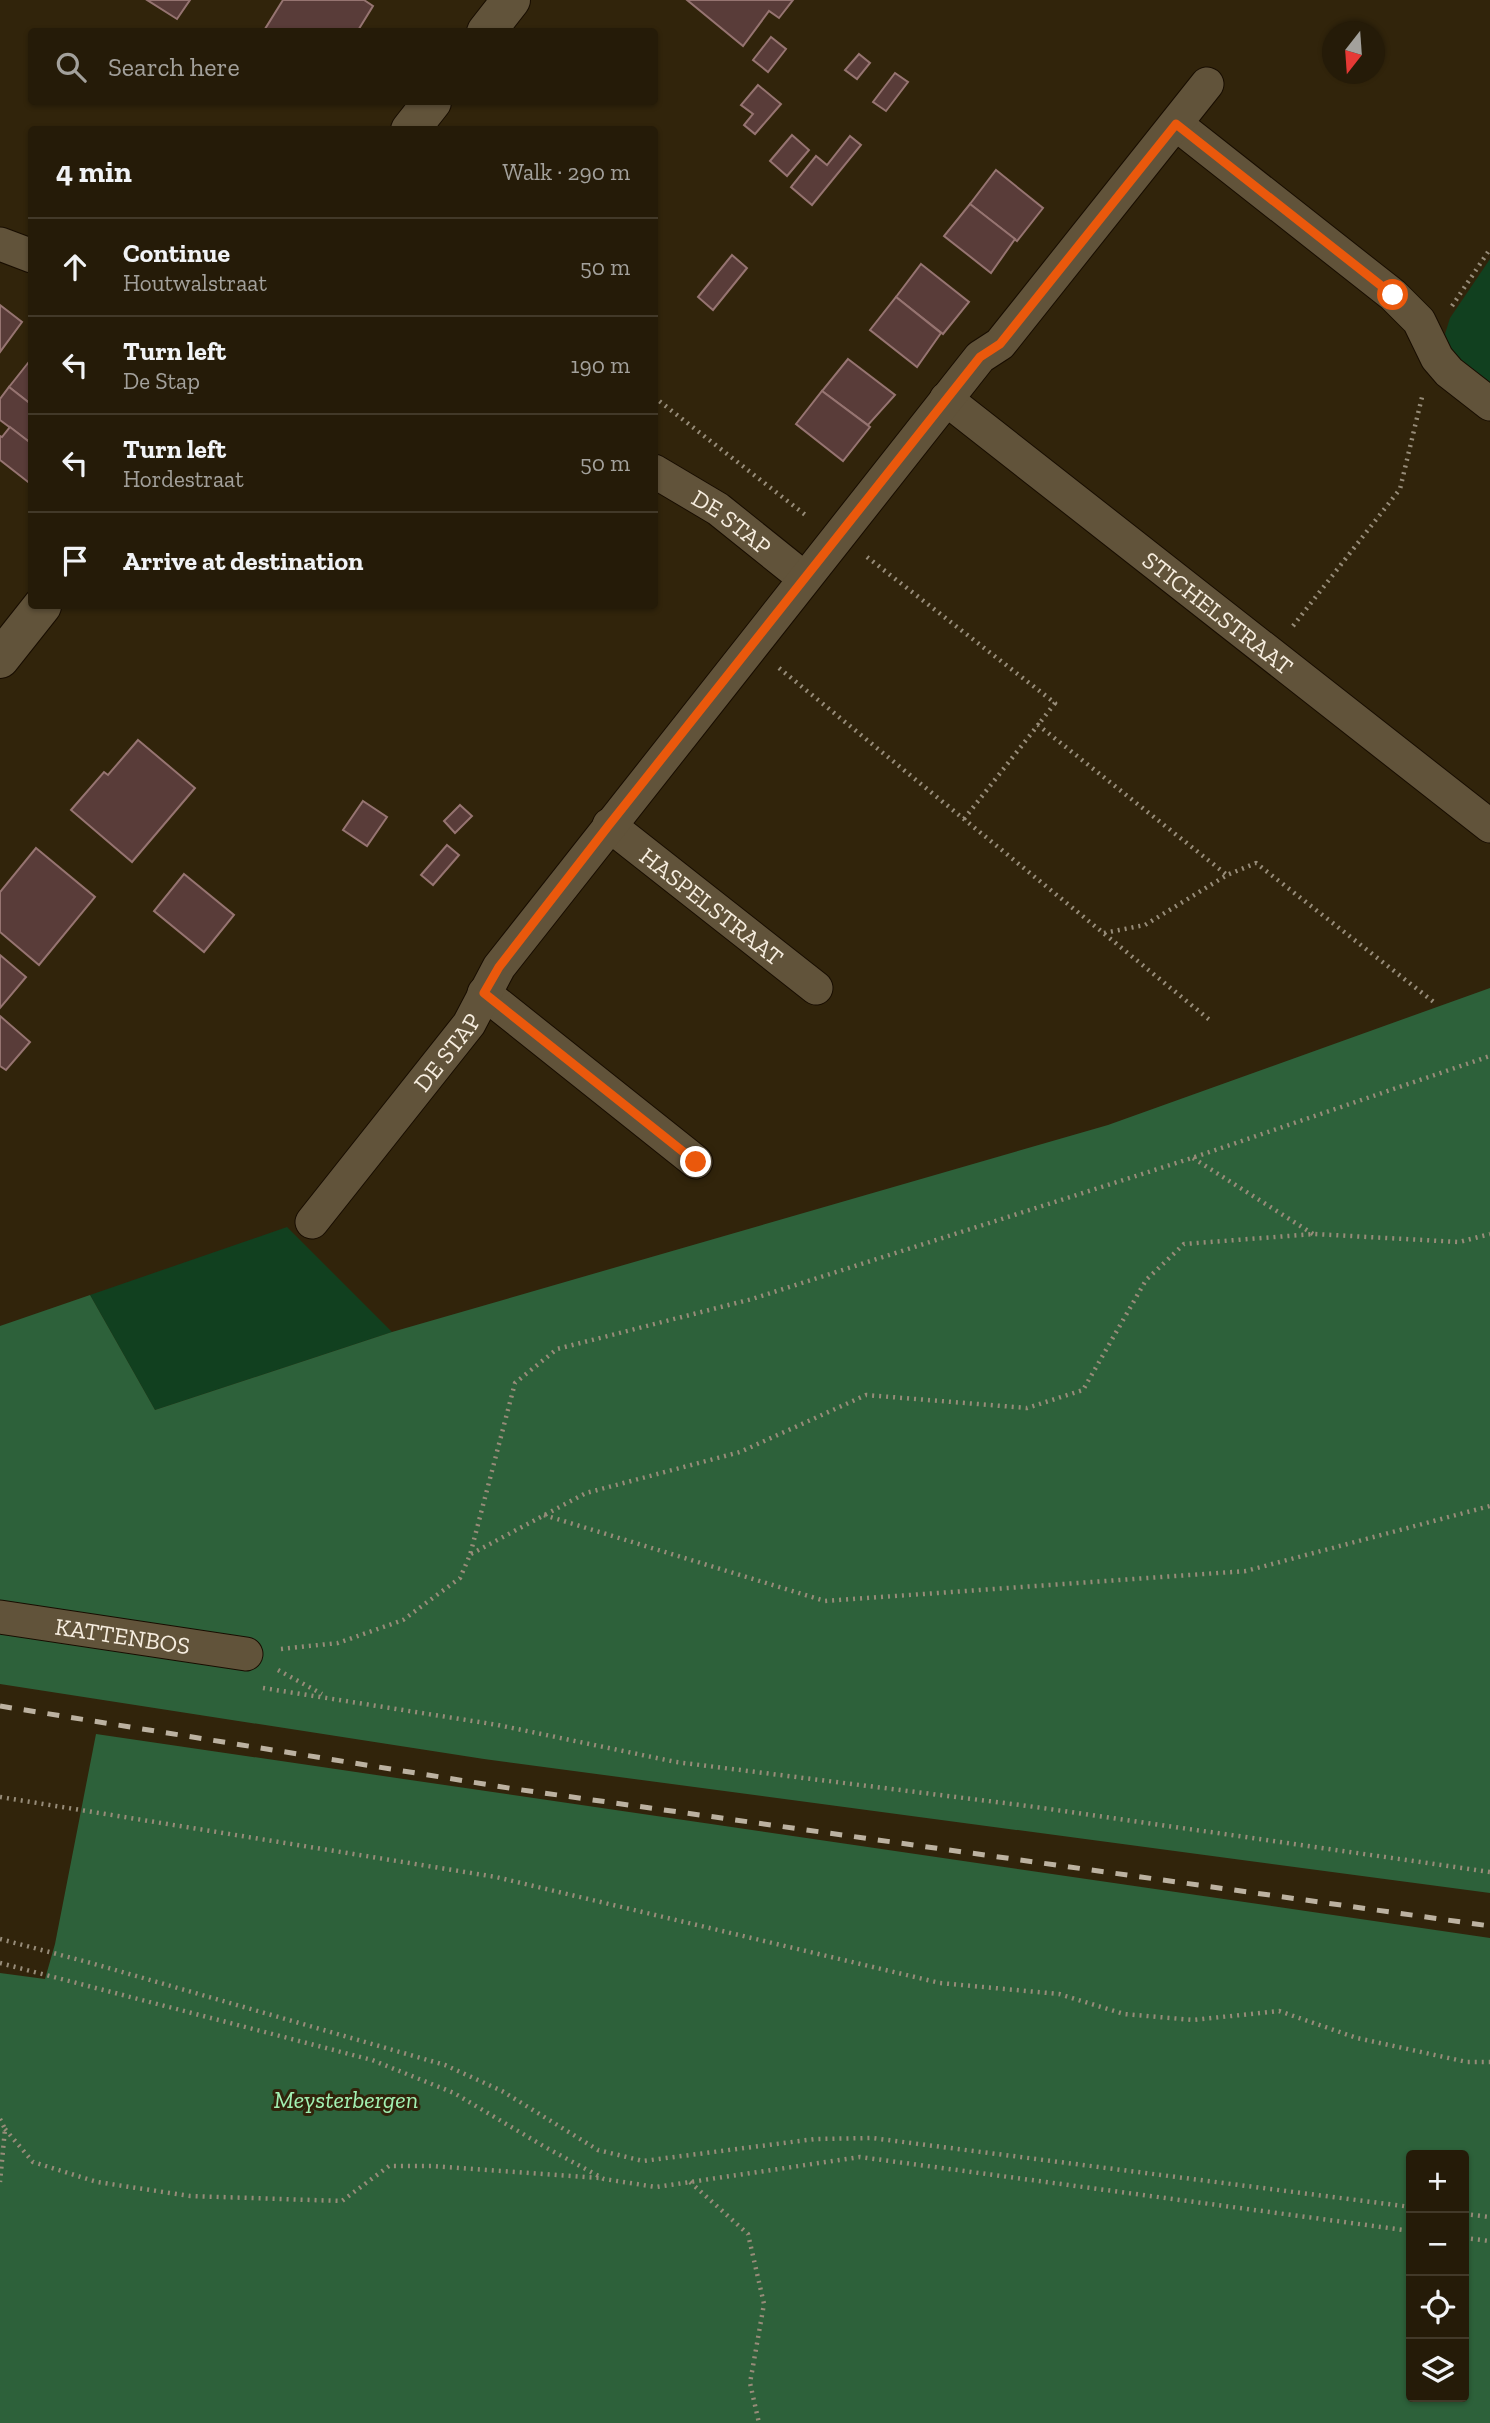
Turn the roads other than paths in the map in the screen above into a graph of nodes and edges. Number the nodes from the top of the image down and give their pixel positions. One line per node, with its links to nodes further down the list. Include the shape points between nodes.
1 (511, 0): 2 (main road)
2 (489, 28)
3 (1207, 84): 5 (street, DE STAP)
4 (430, 105): 6 (main road)
5 (1176, 124): 9 (street, DE STAP, via 1000,344 980,357); 10 (street, via 1393,295 1419,321 1449,372)
6 (413, 126)
7 (0, 244): 8 (street)
8 (28, 254)
9 (946, 399): 12 (street, DE STAP); 16 (street, STICHELSTRAAT)
10 (1490, 404)
11 (658, 473): 12 (street, DE STAP, via 718,509)
12 (804, 578): 15 (street, DE STAP)
13 (41, 609): 14 (main road)
14 (0, 659)
15 (609, 825): 17 (street, HASPELSTRAAT); 18 (street, DE STAP)
16 (1490, 826)
17 (816, 988)
18 (484, 993): 19 (street); 20 (street, DE STAP, via 469,1024)
19 (696, 1162)
20 (312, 1222)
21 (0, 1617): 22 (street, KATTENBOS)
22 (246, 1654)

